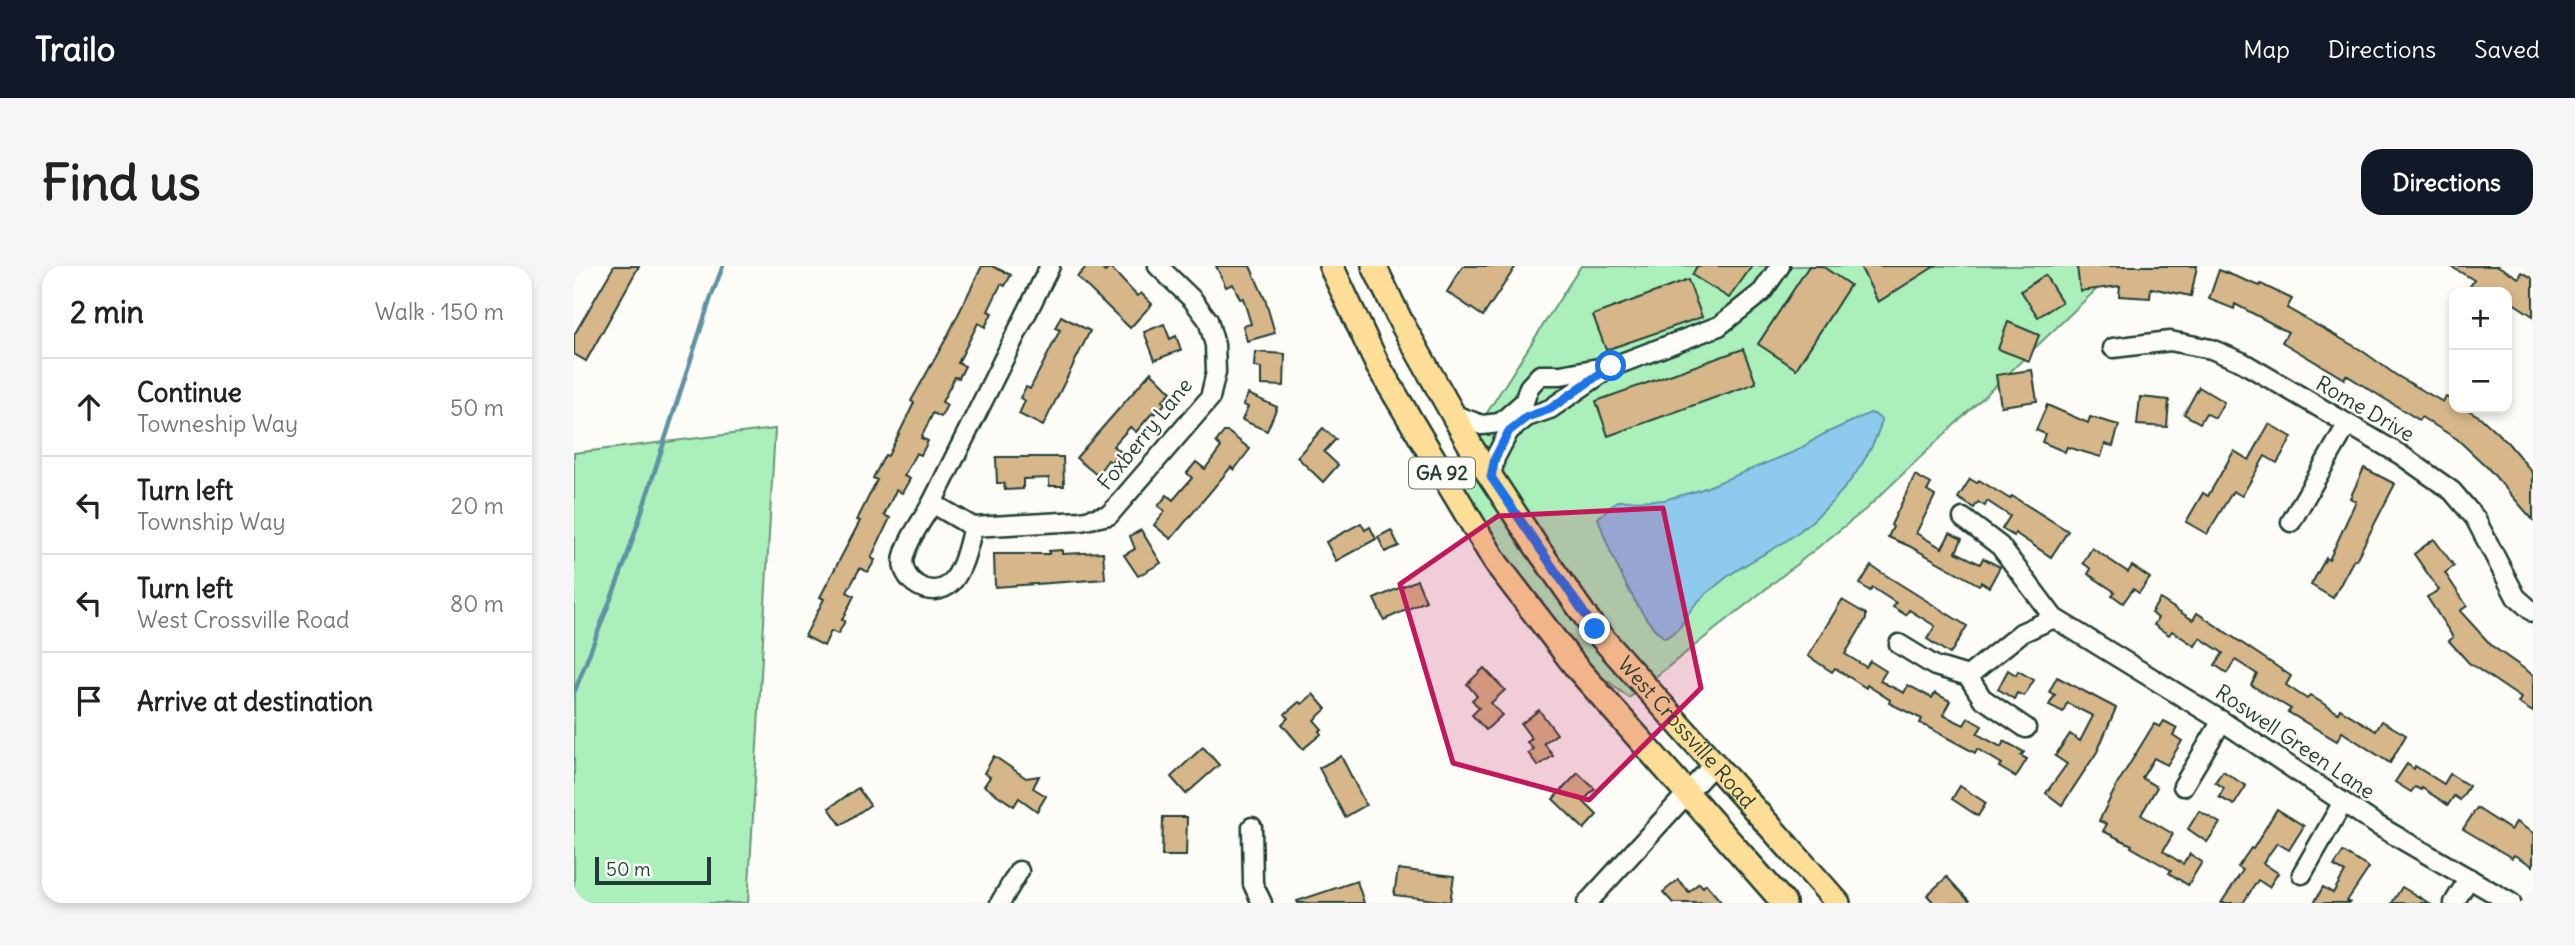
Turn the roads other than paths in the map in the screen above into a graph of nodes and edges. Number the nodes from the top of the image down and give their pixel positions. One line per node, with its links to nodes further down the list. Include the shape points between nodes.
1 (1050, 266): 12 (street)
2 (1158, 266): 15 (street, Foxberry Lane, via 1208,320 1216,345 1210,398 1109,515 1081,522)
3 (1331, 266): 24 (main road, West Crossville Road / GA 92, via 1378,366 1496,563 1576,667)
4 (1374, 266): 8 (main road, West Crossville Road / GA 92)
5 (1780, 266): 7 (street, via 1762,292 1718,326)
6 (2113, 348): 9 (street, Rome Drive, via 2170,341 2211,349 2242,362)
7 (1611, 366): 10 (street, via 1550,409); 10 (street, via 1540,375)
8 (1452, 414): 10 (street, via 1482,425); 11 (main road, West Crossville Road / GA 92)
9 (2347, 425): 14 (street); 16 (street, Rome Drive, via 2452,491 2475,518 2516,597)
10 (1505, 427): 11 (street)
11 (1491, 477): 22 (main road, West Crossville Road / GA 92, via 1595,629)
12 (932, 503): 15 (street); 15 (street, via 904,558 911,582 938,590 951,583)
13 (1963, 518): 17 (street, via 2000,546)
14 (2291, 522)
15 (973, 527)
16 (2533, 611)
17 (2054, 618): 19 (street, via 2021,633); 20 (street, Roswell Green Lane)
18 (1899, 644): 19 (street, via 1935,666)
19 (1968, 676): 21 (street, via 1982,698)
20 (2222, 721): 23 (street); 25 (street, Roswell Green Lane)
21 (2026, 728)
22 (1714, 764): 24 (street); 34 (main road, West Crossville Road / GA 92)
23 (2183, 786)
24 (1687, 793): 32 (street); 33 (main road, West Crossville Road / GA 92)
25 (2343, 802): 28 (street); 29 (street, Roswell Green Lane)
26 (1252, 827): 31 (street, via 1253,884)
27 (1020, 871): 30 (street)
28 (2302, 874)
29 (2469, 878): 35 (street); 36 (street, Roswell Green Lane)
30 (1000, 903)
31 (1262, 903)
32 (1587, 903)
33 (1784, 903)
34 (1838, 903)
35 (2454, 903)
36 (2511, 903)

